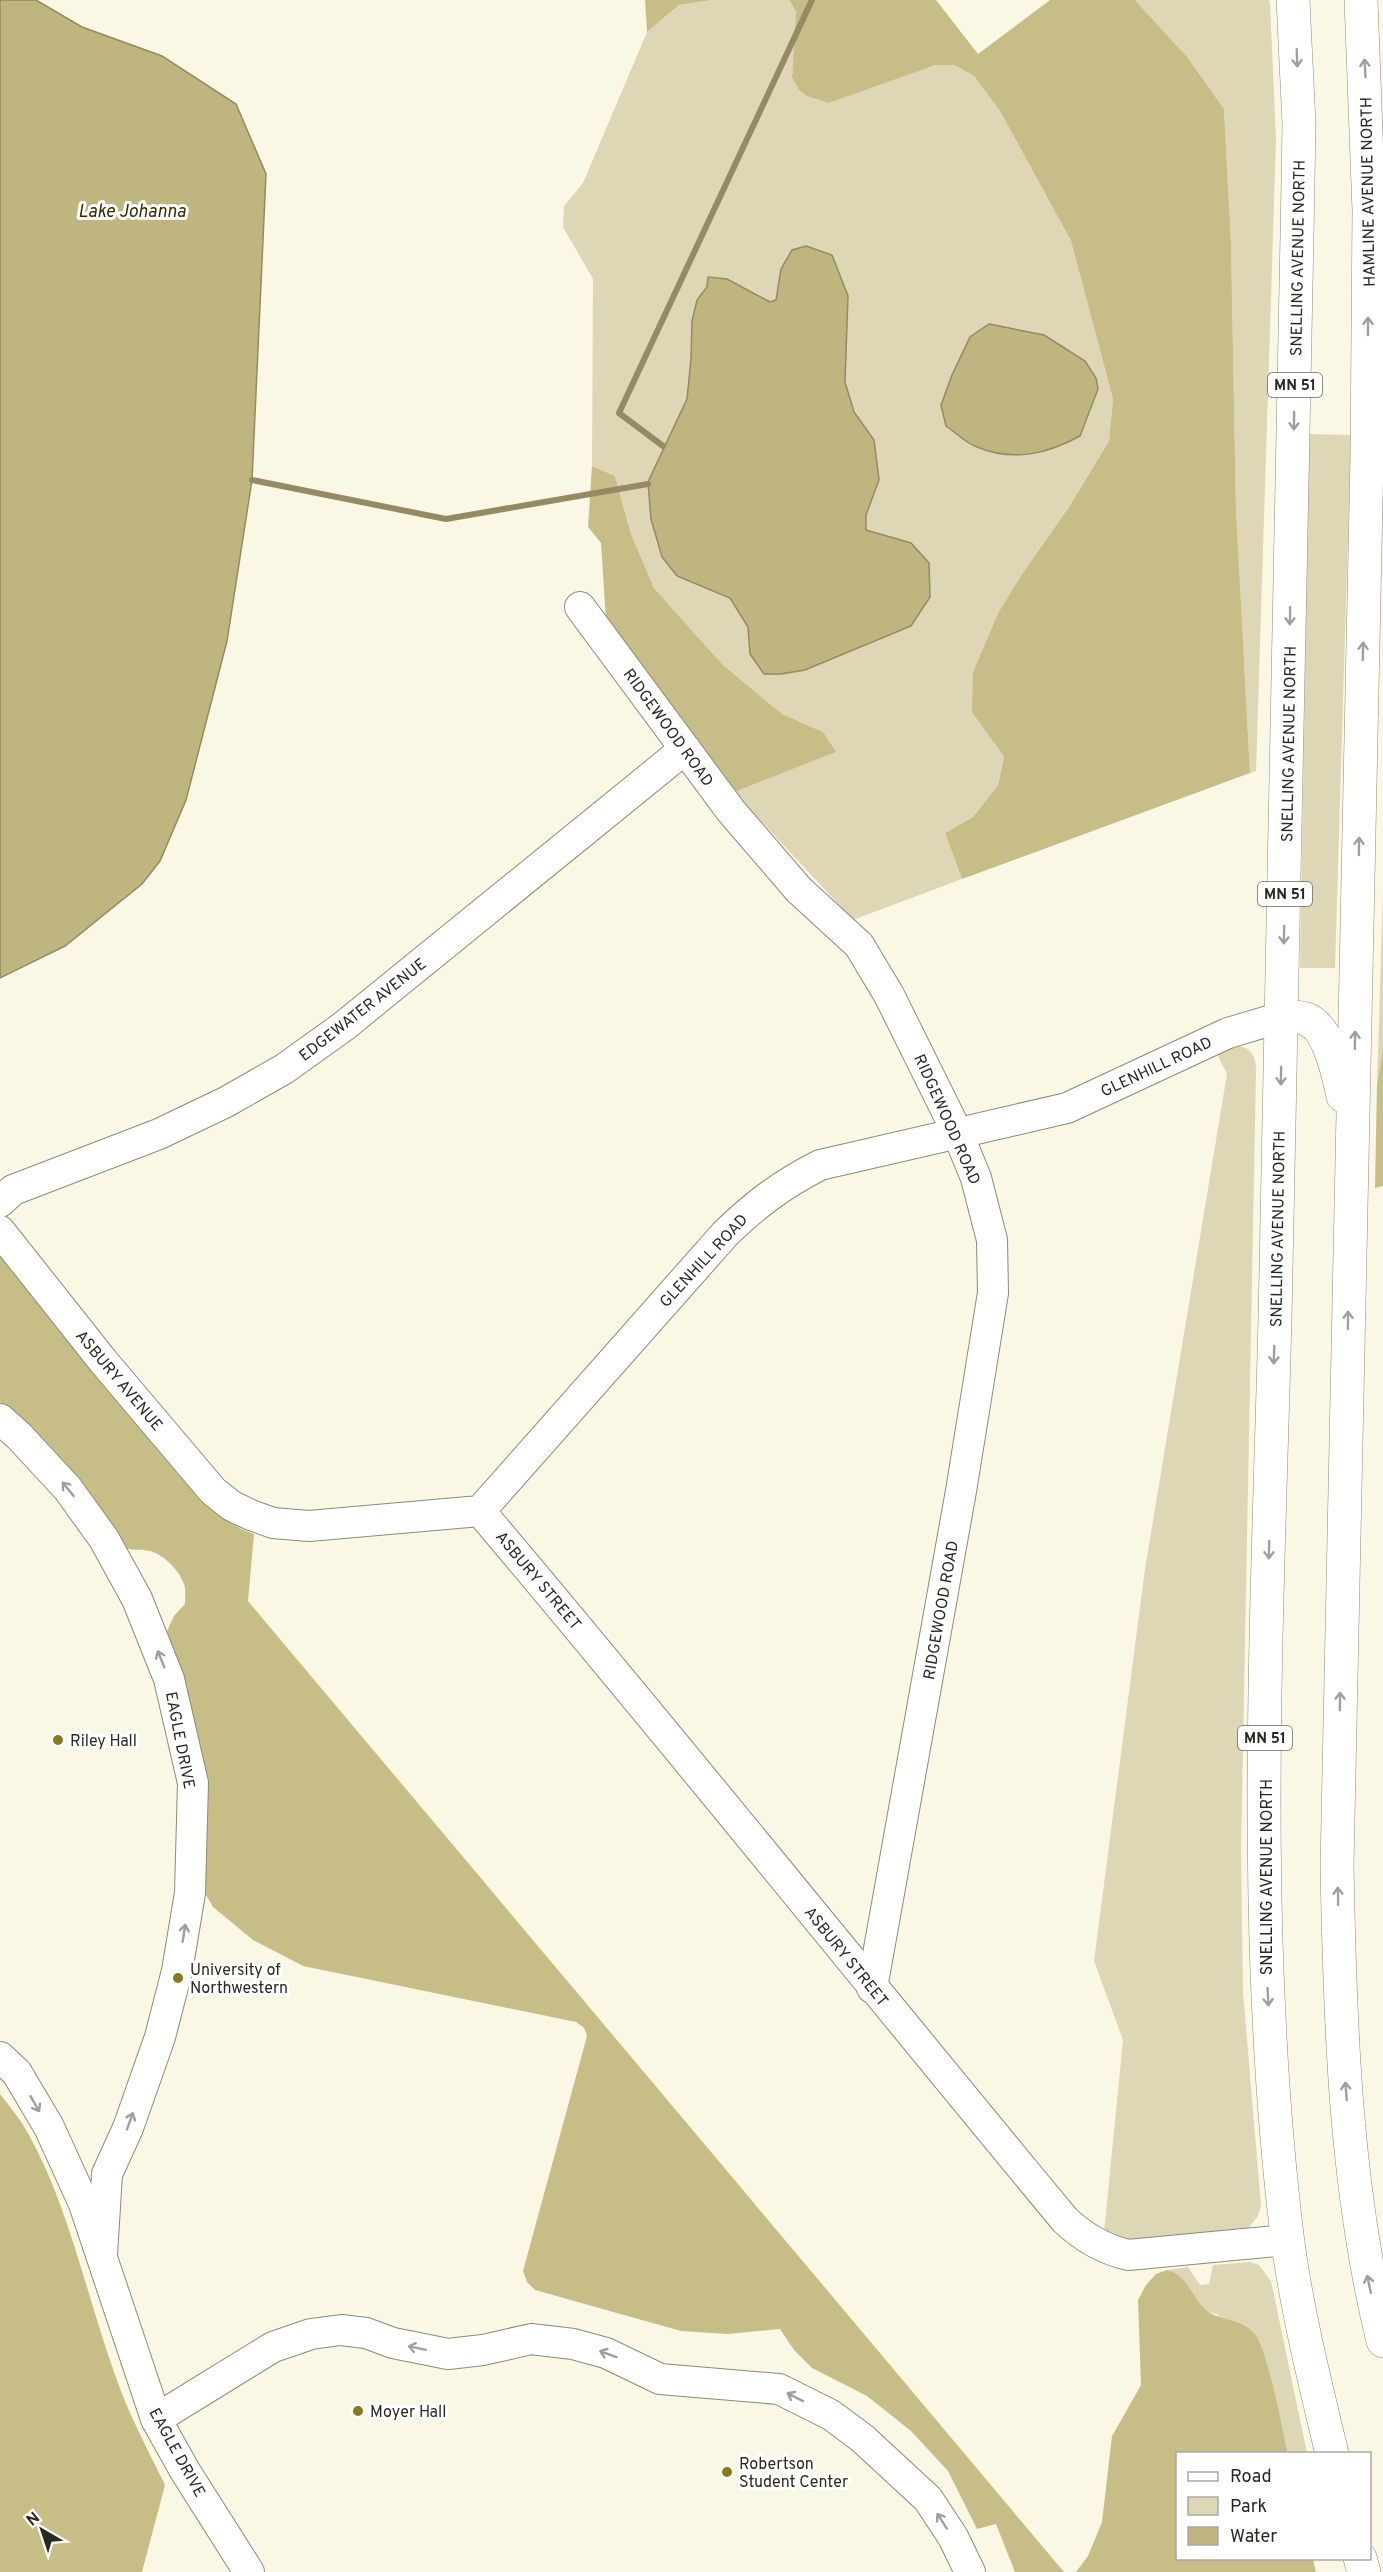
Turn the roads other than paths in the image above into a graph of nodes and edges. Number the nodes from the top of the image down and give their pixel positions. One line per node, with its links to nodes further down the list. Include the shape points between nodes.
1 (1293, 0): 7 (highway, SNELLING AVENUE NORTH / MN 51, one-way to 7, via 1299,146)
2 (1361, 0): 3 (highway, HAMLINE AVENUE NORTH, one-way to 2)
3 (1375, 393): 4 (highway)
4 (1375, 457): 9 (highway, one-way to 4)
5 (580, 607): 6 (street, RIDGEWOOD ROAD)
6 (685, 749): 8 (street, RIDGEWOOD ROAD, via 791,881 859,945 889,995); 10 (street, EDGEWATER AVENUE, via 345,1026 284,1069 159,1134 13,1191)
7 (1282, 1017): 8 (street, GLENHILL ROAD, via 1228,1032 1067,1108); 9 (highway, via 1306,1018 1319,1029 1335,1059); 18 (highway, SNELLING AVENUE NORTH / MN 51, one-way to 18, via 1264,1846 1273,2094)
8 (958, 1134): 13 (street, GLENHILL ROAD, via 820,1165 787,1182 754,1207 725,1234); 14 (street, RIDGEWOOD ROAD, via 976,1178 992,1240 993,1293 962,1491)
9 (1353, 1141): 20 (highway, one-way to 9, via 1368,2280 1356,2193 1339,1956 1338,1781)
10 (0, 1202)
11 (0, 1231): 13 (street, ASBURY AVENUE, via 103,1361 213,1491 232,1506 273,1523 309,1526)
12 (0, 1419): 17 (street, EAGLE DRIVE, one-way to 12, via 160,2037 177,1971 190,1893 193,1783 169,1679 137,1599 104,1539 68,1489)
13 (480, 1511): 14 (street, ASBURY STREET, via 667,1732)
14 (872, 1988): 18 (street, ASBURY STREET, via 1079,2234 1111,2251 1128,2255)
15 (0, 2057): 16 (street, EAGLE DRIVE, one-way to 16, via 17,2073)
16 (69, 2172): 17 (street); 19 (street, EAGLE DRIVE)
17 (107, 2174): 19 (street, EAGLE DRIVE)
18 (1287, 2240): 22 (highway, SNELLING AVENUE NORTH / MN 51)
19 (102, 2256): 21 (street, EAGLE DRIVE)
20 (1383, 2341)
21 (156, 2419): 23 (street, EAGLE DRIVE); 24 (street, one-way to 21, via 928,2499 831,2415 779,2389 660,2379 606,2353 573,2344 531,2339 448,2354 366,2333 341,2330 311,2334 273,2347)
22 (1332, 2452)
23 (249, 2572)
24 (970, 2572)

